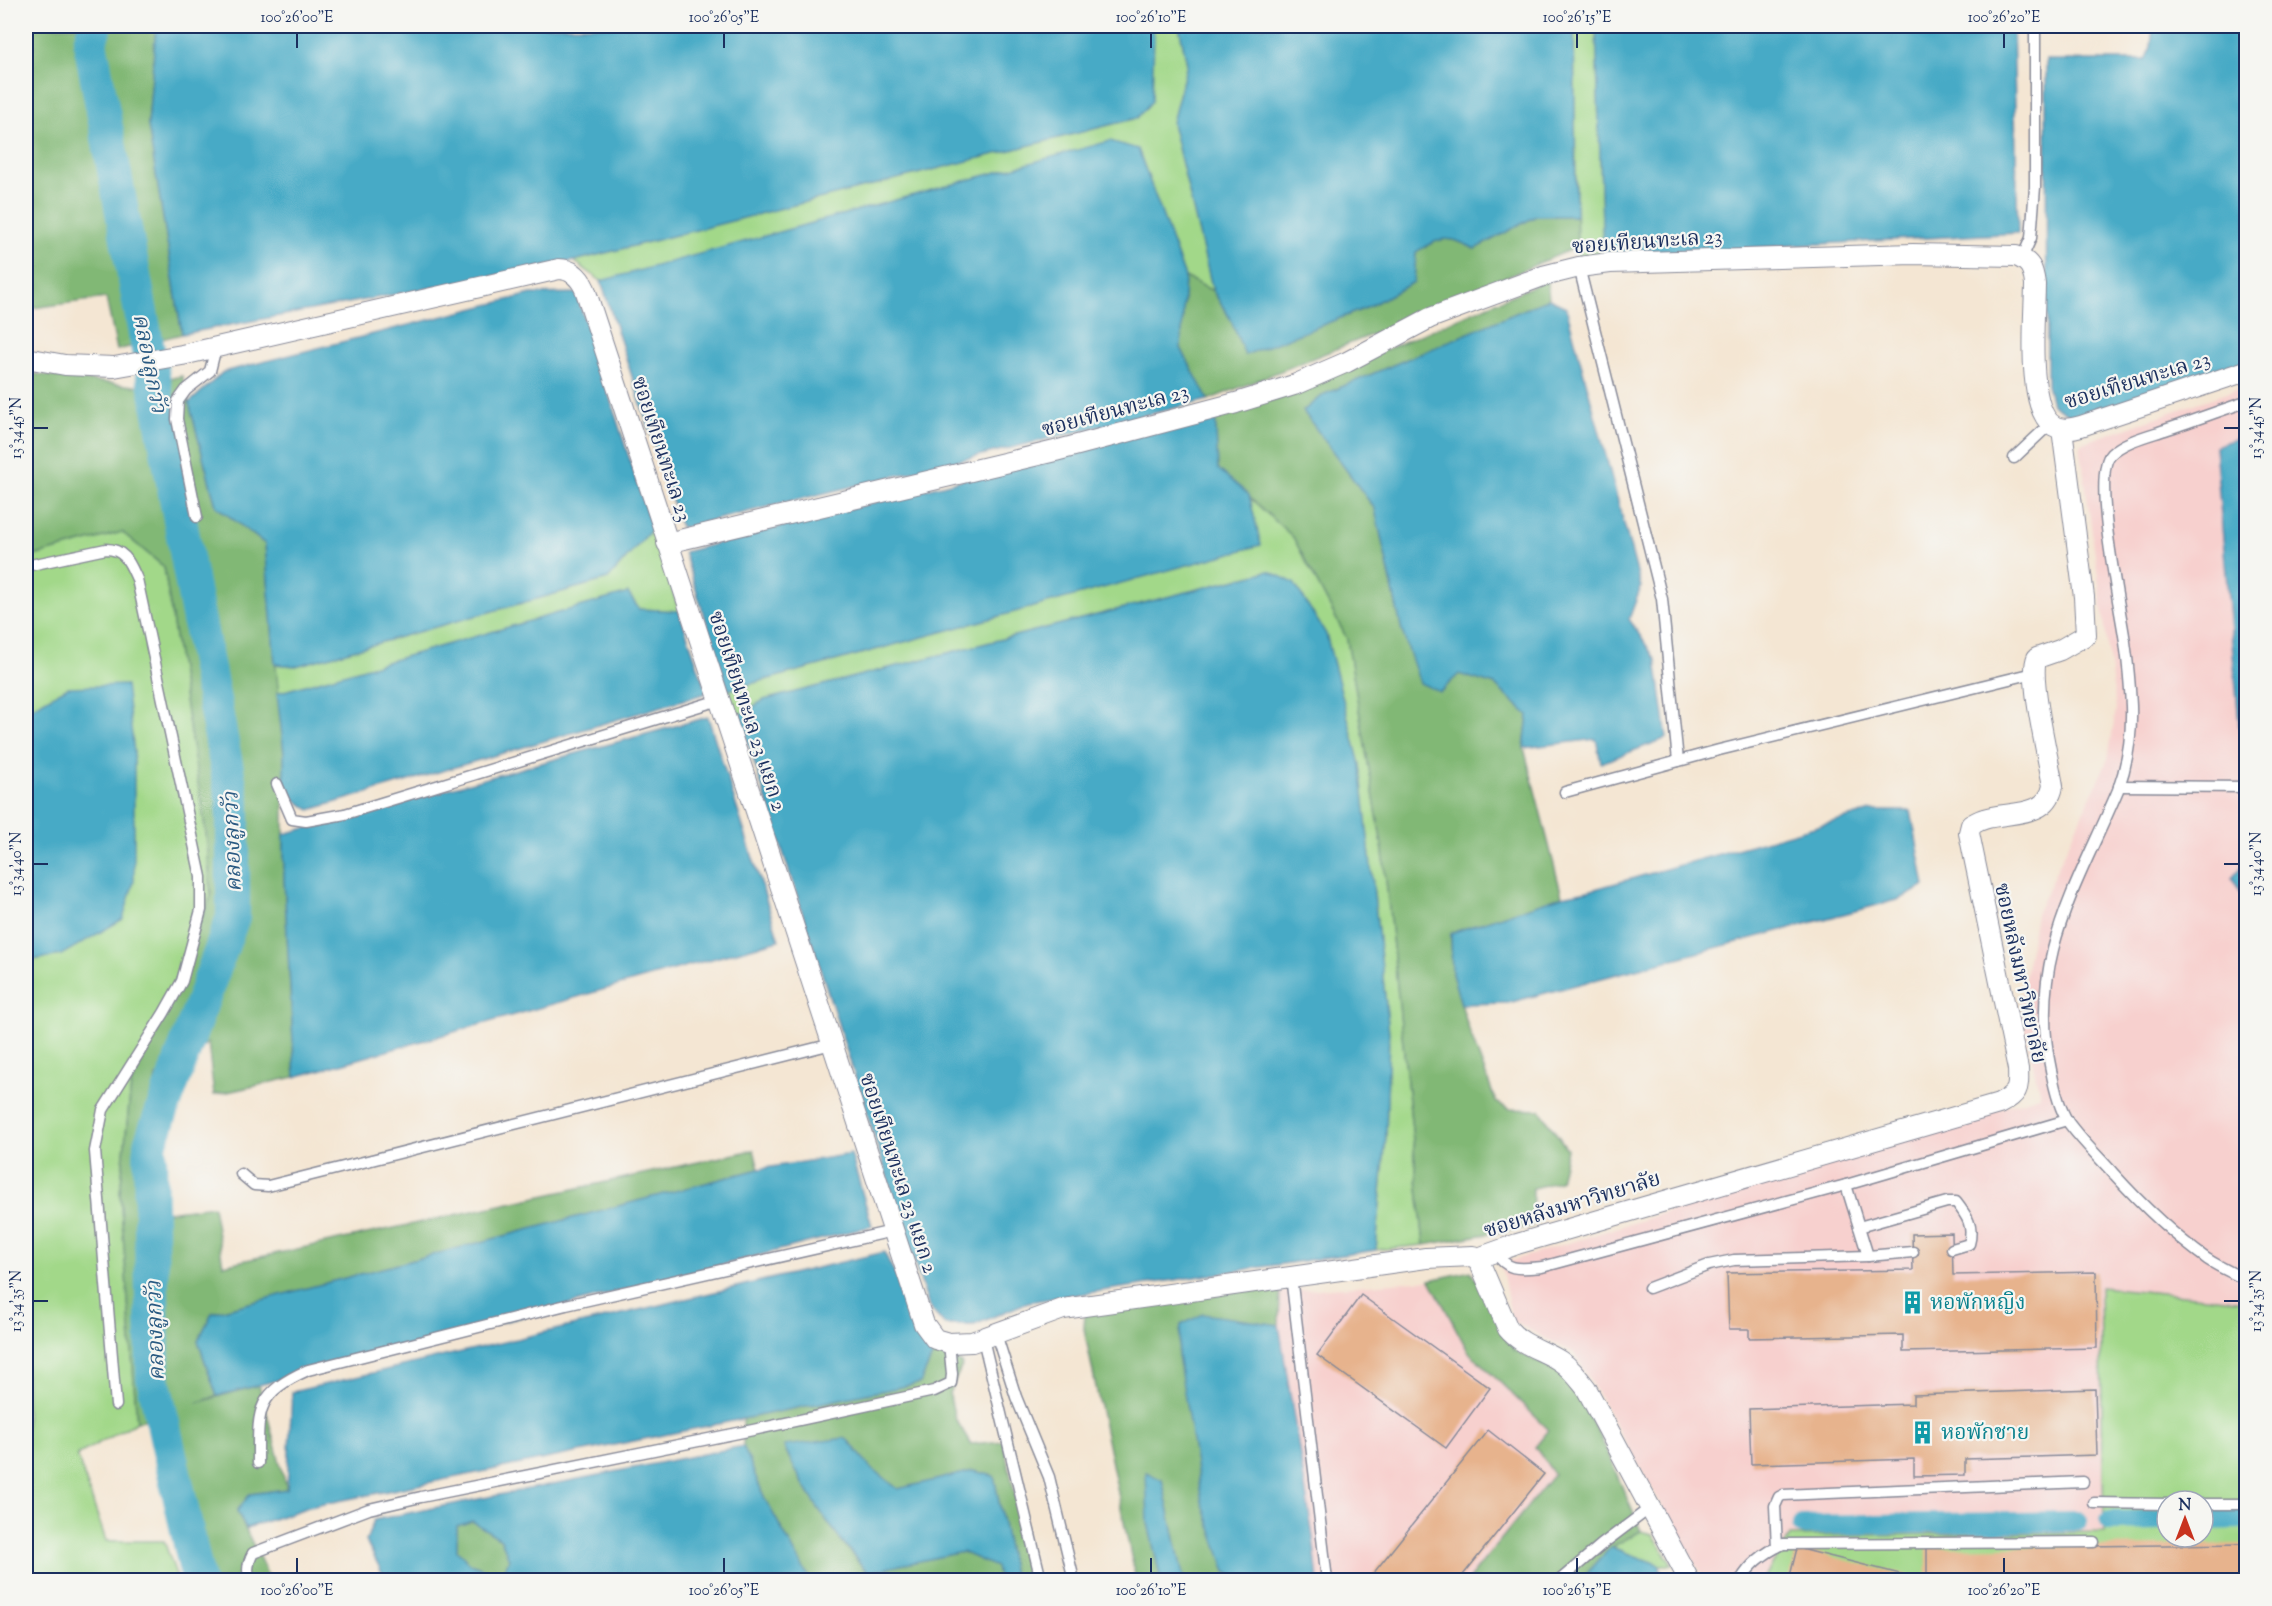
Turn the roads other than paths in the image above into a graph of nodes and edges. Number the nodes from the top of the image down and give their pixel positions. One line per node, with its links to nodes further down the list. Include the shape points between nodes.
1 (2035, 26): 2 (lane, via 2035,187 2031,238)
2 (2022, 258): 3 (street, ซอยเทียนทะเล 23, via 1913,254); 8 (street, ซอยเทียนทะเล 23, via 2032,267 2035,284 2035,392)
3 (1580, 267): 11 (street, ซอยเทียนทะเล 23, via 1543,276 1430,318 1294,385 1236,403 1055,451); 15 (lane, via 1662,599)
4 (216, 347): 5 (street, ซอยเทียนทะเล 23, via 114,367); 10 (lane, via 210,371 178,401 177,419); 11 (street, ซอยเทียนทะเล 23, via 566,270 580,279 585,289)
5 (26, 358)
6 (2247, 371): 8 (street, ซอยเทียนทะเล 23, via 2081,426)
7 (2247, 402): 17 (lane, via 2135,441 2111,454 2104,467 2131,703 2131,739)
8 (2056, 426): 9 (lane); 13 (street, via 2084,597 2086,635 2037,658)
9 (2014, 458)
10 (197, 517)
11 (667, 543): 14 (street, ซอยเทียนทะเล 23 แยก 2)
12 (26, 566): 35 (lane, via 106,549 128,559 137,579 201,877 201,910 182,981 103,1110 99,1126 95,1151)
13 (2034, 673): 15 (lane); 28 (street, ซอยหลังมหาวิทยาลัย, via 2053,786 2051,797 2031,811 1984,819 1971,825 1969,833 2018,1070 2016,1092 1999,1104)
14 (719, 700): 16 (lane, via 335,816 292,819); 20 (street, ซอยเทียนทะเล 23 แยก 2)
15 (1678, 761): 19 (lane)
16 (277, 784)
17 (2119, 786): 18 (lane); 21 (lane, via 2063,914 2045,986 2046,1047)
18 (2247, 787)
19 (1565, 792)
20 (832, 1044): 22 (lane, via 268,1186 254,1185); 25 (street, ซอยเทียนทะเล 23 แยก 2)
21 (2067, 1120): 23 (lane); 31 (lane, via 2142,1204 2207,1259)
22 (241, 1174)
23 (1846, 1185): 24 (lane); 28 (lane, via 1542,1267 1514,1268)
24 (1859, 1227): 26 (lane, via 1956,1202 1972,1231 1969,1244); 29 (lane)
25 (893, 1231): 34 (street, ซอยเทียนทะเล 23 แยก 2, via 924,1324 935,1339); 36 (lane, via 566,1305 308,1370 273,1389 260,1412)
26 (1952, 1249)
27 (1913, 1252): 29 (lane)
28 (1479, 1255): 30 (street); 42 (street, via 1508,1329 1560,1361 1586,1388)
29 (1868, 1256): 32 (lane, via 1734,1260 1709,1265)
30 (1291, 1276): 33 (street, via 1063,1309); 48 (lane)
31 (2247, 1280)
32 (1649, 1288)
33 (990, 1336): 34 (street); 46 (lane); 47 (lane, via 1049,1477)
34 (949, 1343): 45 (lane, via 951,1383 934,1391 369,1509 261,1548 249,1561)
35 (116, 1405)
36 (258, 1463)
37 (2083, 1482): 44 (lane, via 1783,1495 1775,1506)
38 (2094, 1503): 39 (lane)
39 (2155, 1504)
40 (2215, 1504): 41 (lane)
41 (2247, 1504)
42 (1650, 1508): 49 (lane); 50 (street)
43 (2094, 1542): 44 (lane, via 1798,1542)
44 (1777, 1547): 51 (lane, via 1751,1566)
45 (250, 1581)
46 (1041, 1581)
47 (1074, 1581)
48 (1327, 1581)
49 (1560, 1581)
50 (1689, 1581)
51 (1741, 1581)

